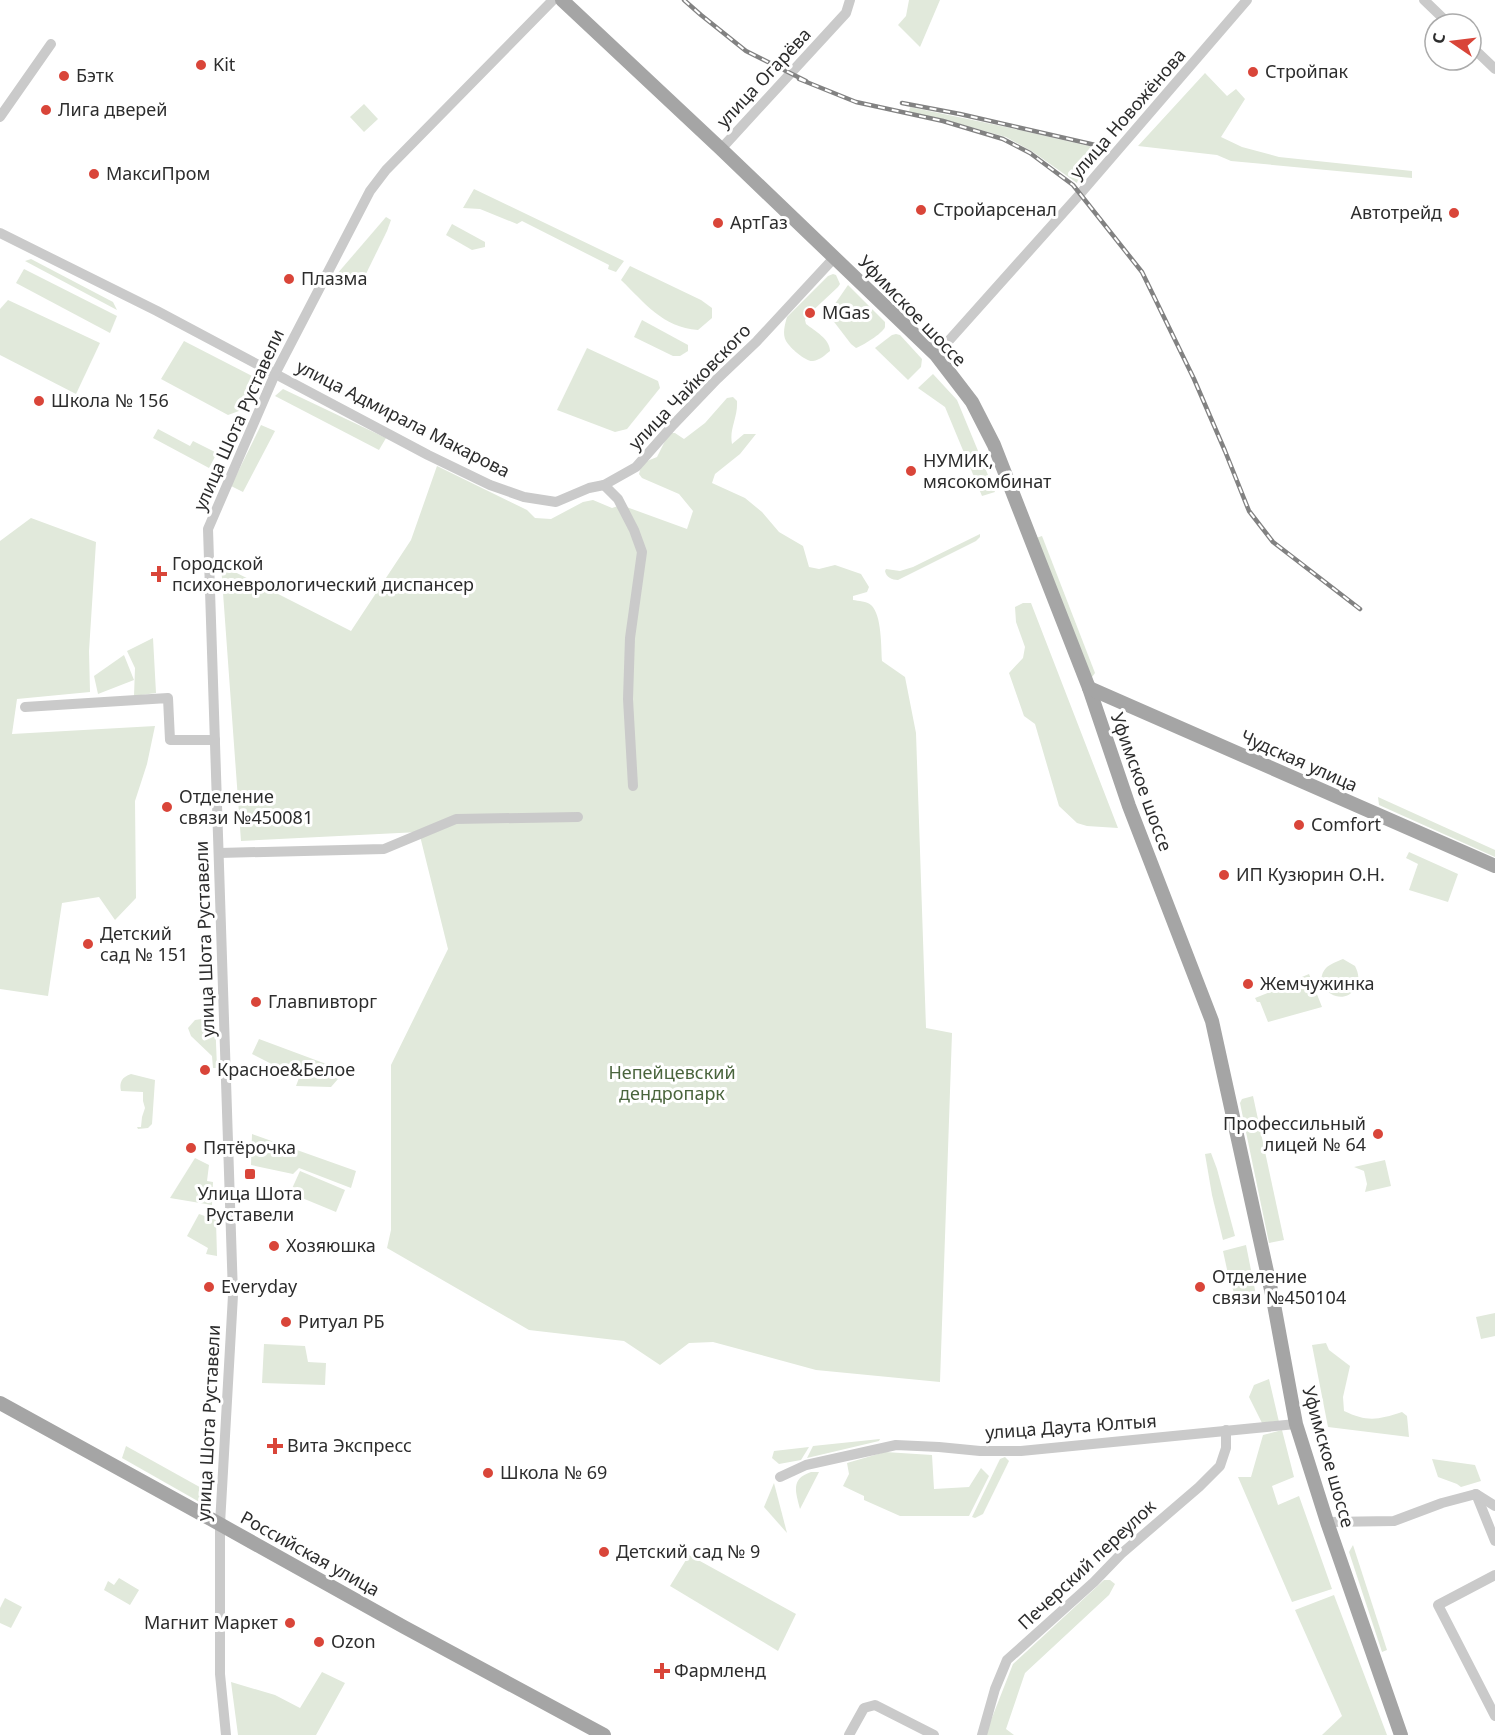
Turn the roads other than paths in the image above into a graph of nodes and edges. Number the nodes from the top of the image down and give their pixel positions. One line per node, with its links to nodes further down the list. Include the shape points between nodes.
1 (553, 0): 15 (street, улица Шота Руставели, via 376,182)
2 (562, 0): 11 (main road, Уфимское шоссе)
3 (850, 0): 11 (street, улица Огарёва, via 846,13)
4 (1248, 0): 14 (street, улица Новожёнова)
5 (1424, 0): 6 (street)
6 (1436, 12)
7 (51, 45): 10 (street)
8 (1483, 58): 9 (street)
9 (1495, 69)
10 (0, 117)
11 (721, 149): 13 (main road, Уфимское шоссе)
12 (0, 233): 15 (street, улица Адмирала Макарова)
13 (834, 258): 14 (main road, Уфимское шоссе); 16 (street, улица Чайковского, via 636,467)
14 (936, 355): 17 (main road, Уфимское шоссе, via 972,402 994,445)
15 (275, 374): 16 (street, улица Адмирала Макарова, via 490,485 556,502); 19 (street, улица Шота Руставели, via 208,529)
16 (604, 484): 20 (street, via 618,499 642,552 630,638 628,699)
17 (1089, 688): 23 (main road, Чудская улица); 25 (main road, Уфимское шоссе, via 1129,806 1212,1021)
18 (25, 706): 19 (street, via 168,698 170,740)
19 (215, 740): 22 (street, улица Шота Руставели)
20 (633, 786)
21 (578, 817): 22 (street, via 456,819 384,849)
22 (219, 853): 31 (street, улица Шота Руставели, via 233,1295)
23 (1495, 866)
24 (0, 1403): 31 (main road, Российская улица)
25 (1296, 1424): 26 (street, улица Даута Юлтыя); 30 (main road, Уфимское шоссе)
26 (1226, 1430): 27 (street, улица Даута Юлтыя, via 1021,1451 896,1445 807,1466); 39 (street, Печерский переулок, via 1220,1466 1007,1660)
27 (780, 1477)
28 (1476, 1494): 29 (street); 30 (street, via 1394,1521); 32 (street)
29 (1495, 1506)
30 (1327, 1522): 40 (main road, Уфимское шоссе)
31 (220, 1524): 35 (street, улица Шота Руставели, via 220,1674); 36 (main road, Российская улица)
32 (1495, 1542)
33 (1495, 1575): 34 (street, via 1438,1605)
34 (1495, 1716)
35 (226, 1735)
36 (604, 1735)
37 (849, 1735): 38 (street, via 864,1708 875,1706)
38 (934, 1735)
39 (982, 1735)
40 (1401, 1735)

